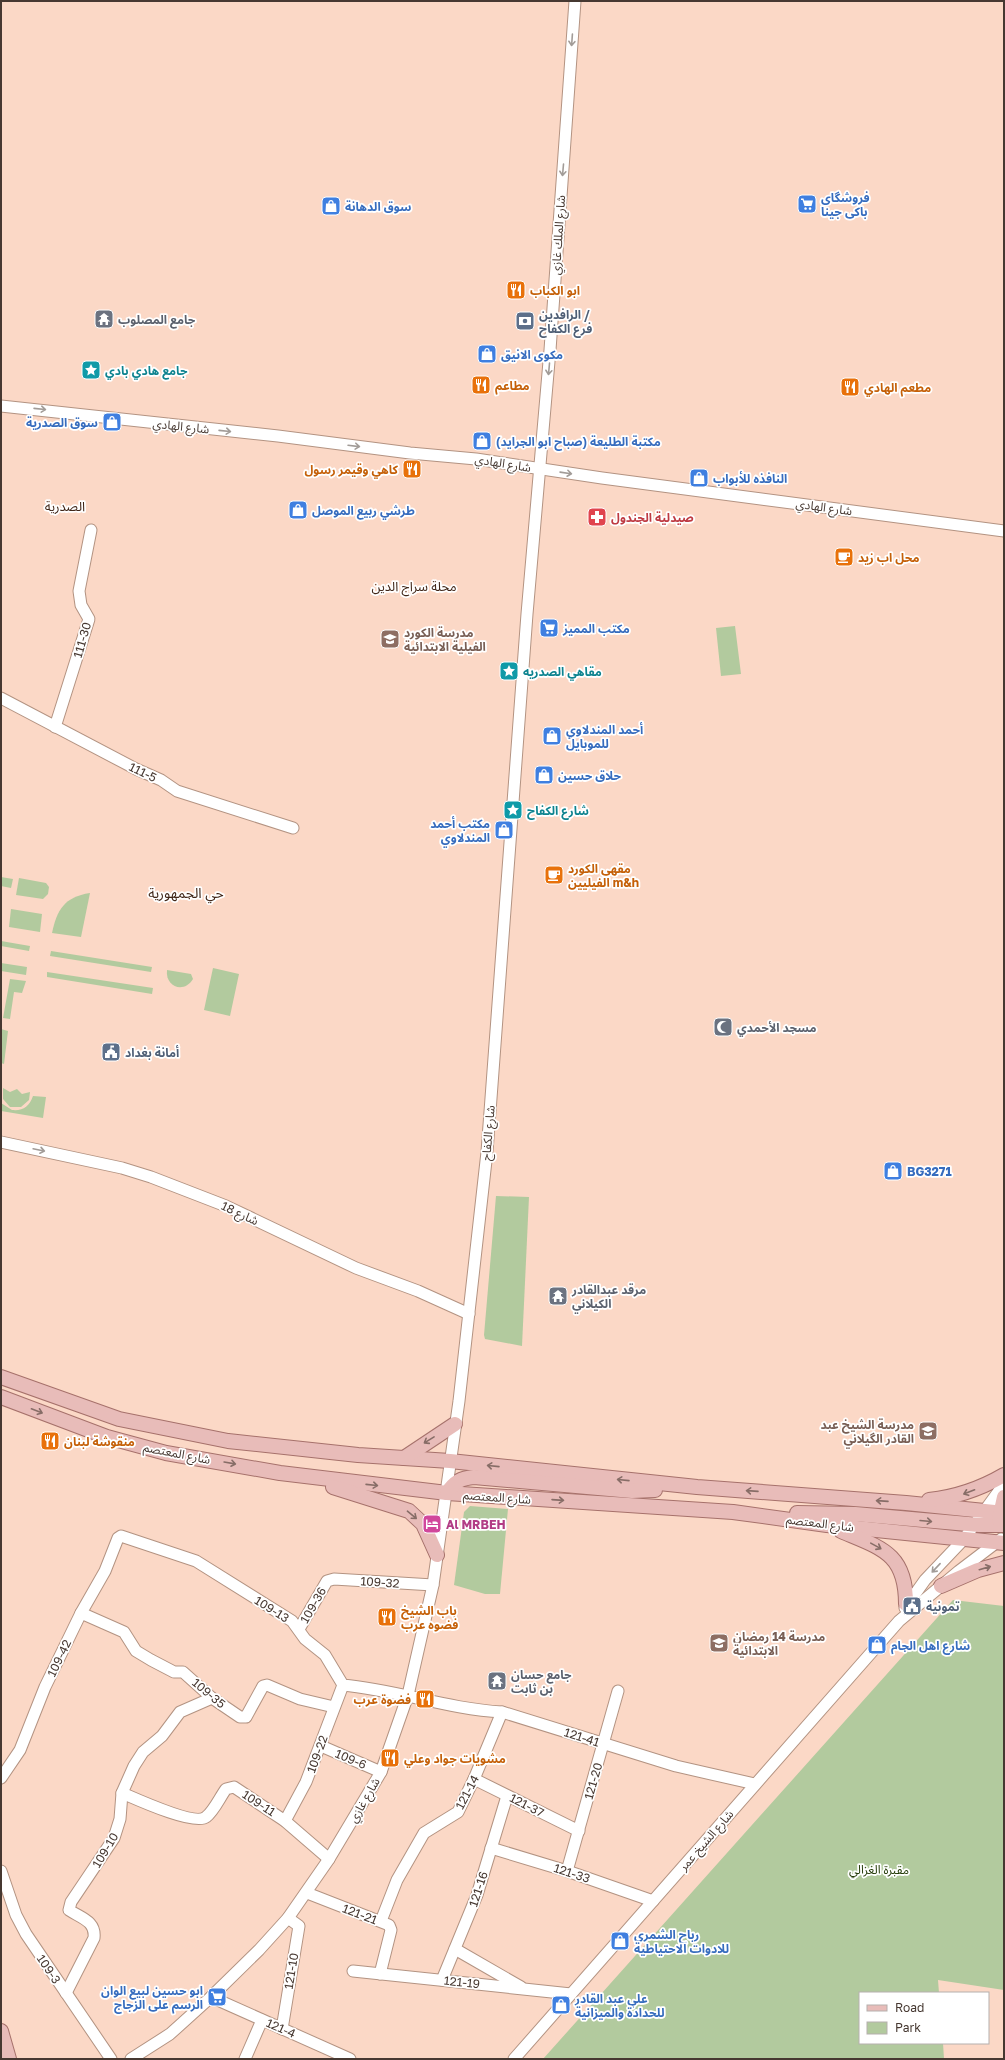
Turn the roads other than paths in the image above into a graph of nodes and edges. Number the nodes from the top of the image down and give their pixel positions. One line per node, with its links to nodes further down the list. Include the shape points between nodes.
1 (575, 1): 3 (street, شارع الملك غازي, one-way to 3)
2 (1, 406): 3 (street, شارع الهادي, one-way to 3, via 278,436 410,454 476,459)
3 (540, 469): 5 (street, شارع الهادي, one-way to 5); 10 (street, شارع الكفاح, via 487,1152)
4 (92, 530): 7 (street, 111-30, via 79,591 81,605 89,619)
5 (1004, 531)
6 (1, 698): 7 (street, 111-5)
7 (55, 726): 8 (street, 111-5, via 161,780 177,791)
8 (293, 828)
9 (1, 1142): 10 (street, شارع 18, one-way to 10, via 122,1168 151,1177 226,1206 356,1268 418,1291)
10 (469, 1314): 13 (street, شارع الكفاح)
11 (1, 1376): 14 (main road, شارع المعتصم, via 120,1419 228,1441)
12 (1, 1397): 16 (main road, شارع المعتصم, one-way to 16, via 107,1437 166,1453)
13 (456, 1424): 14 (main road, one-way to 14); 15 (street, شارع الكفاح)
14 (404, 1458): 15 (main road, شارع المعتصم)
15 (450, 1462): 19 (main road, شارع المعتصم, one-way to 15); 20 (street, شارع غازي)
16 (297, 1475): 20 (main road, شارع المعتصم, one-way to 20); 30 (main road, one-way to 30, via 409,1511 423,1524)
17 (1004, 1475): 22 (main road, one-way to 22, via 964,1494)
18 (1004, 1484): 23 (street, شارع الشيخ عمر)
19 (697, 1487): 20 (main road, via 632,1491 474,1477 458,1480); 22 (main road, شارع المعتصم, one-way to 19)
20 (447, 1493): 24 (main road, شارع المعتصم, one-way to 24); 30 (street, شارع غازي)
21 (1004, 1497): 27 (main road)
22 (906, 1503): 23 (main road, شارع المعتصم)
23 (983, 1511): 26 (street, شارع الشيخ عمر); 27 (main road, شارع المعتصم)
24 (733, 1512): 25 (main road, شارع المعتصم); 26 (main road, one-way to 26, via 855,1514)
25 (827, 1525): 29 (main road, شارع المعتصم); 35 (main road, one-way to 35, via 878,1546 893,1558 901,1570 906,1585)
26 (973, 1525): 27 (main road); 29 (street, شارع الشيخ عمر)
27 (1002, 1529): 29 (main road, via 974,1534); 34 (street, شارع الشيخ عمر)
28 (118, 1538): 36 (street, 109-42, via 105,1571); 38 (street, 109-13, via 124,1537 196,1561 292,1621)
29 (964, 1539): 35 (street, شارع الشيخ عمر, one-way to 35)
30 (437, 1555): 33 (street, شارع غازي)
31 (1004, 1563): 34 (main road, one-way to 31, via 978,1570)
32 (327, 1581): 33 (street, 109-32, via 334,1579); 38 (street, 109-36)
33 (433, 1585): 41 (street, شارع غازي)
34 (941, 1586): 37 (street, شارع الشيخ عمر)
35 (906, 1604): 37 (street, شارع الشيخ عمر)
36 (81, 1613): 42 (street, 109-35, via 124,1632 136,1651 174,1672 183,1672); 48 (street, 109-42, via 45,1687 20,1750)
37 (899, 1621): 50 (street, شارع الشيخ عمر)
38 (299, 1629): 39 (street, 109-13, via 305,1639 325,1655)
39 (344, 1685): 41 (street); 43 (street, 109-22)
40 (618, 1691): 45 (street, 121-20)
41 (408, 1695): 44 (street, 121-41, via 476,1710); 47 (street, شارع غازي)
42 (212, 1698): 43 (street, 109-35, via 243,1718 263,1686 267,1685 300,1699); 51 (street, 109-10, via 180,1712 162,1736 143,1752)
43 (334, 1707): 46 (street, 109-22)
44 (502, 1712): 45 (street, 121-41); 49 (street, 121-14)
45 (604, 1744): 50 (street, 121-41, via 676,1766); 54 (street, 121-20)
46 (321, 1746): 47 (street, 109-6); 53 (street, 109-22)
47 (381, 1772): 56 (street, شارع غازي)
48 (1, 1778)
49 (474, 1780): 52 (street, 121-37); 62 (street, 121-14, via 458,1812 424,1833 397,1880)
50 (755, 1784): 60 (street, شارع الشيخ عمر)
51 (122, 1794): 53 (street, 109-11, via 199,1820 206,1817 226,1789 234,1787); 68 (street, 109-10, via 120,1819 114,1838 71,1902 69,1910 93,1925 95,1930 94,1938)
52 (507, 1796): 54 (street, 121-37); 55 (street, 121-16)
53 (286, 1821): 56 (street, 109-11)
54 (579, 1832): 57 (street, 121-20)
55 (490, 1848): 57 (street, 121-33); 63 (street, 121-16, via 477,1895)
56 (329, 1859): 59 (street, شارع غازي)
57 (567, 1871): 60 (street, 121-33)
58 (1, 1872): 68 (street, 109-3, via 16,1915 26,1934)
59 (306, 1893): 61 (street, شارع غازي); 62 (street, 121-21)
60 (653, 1901): 69 (street, شارع الشيخ عمر)
61 (288, 1918): 70 (street, شارع غازي); 72 (street, 121-10, via 298,1926)
62 (381, 1921): 65 (street, 121-21, via 389,1925 390,1930)
63 (455, 1949): 66 (street, 121-16); 67 (street)
64 (353, 1971): 65 (street, 121-19)
65 (380, 1974): 66 (street, 121-19)
66 (442, 1980): 67 (street, 121-19)
67 (525, 1989): 69 (street, 121-19)
68 (66, 1993): 75 (street, 109-3)
69 (571, 1994): 79 (street, شارع الشيخ عمر)
70 (212, 1998): 71 (street, 121-4); 76 (street, شارع غازي, via 170,2034)
71 (262, 2020): 72 (street, 121-4); 77 (street)
72 (282, 2029): 78 (street, 121-4)
73 (1, 2031): 74 (main road)
74 (9, 2059)
75 (111, 2059)
76 (131, 2059)
77 (245, 2059)
78 (350, 2059)
79 (514, 2059)

